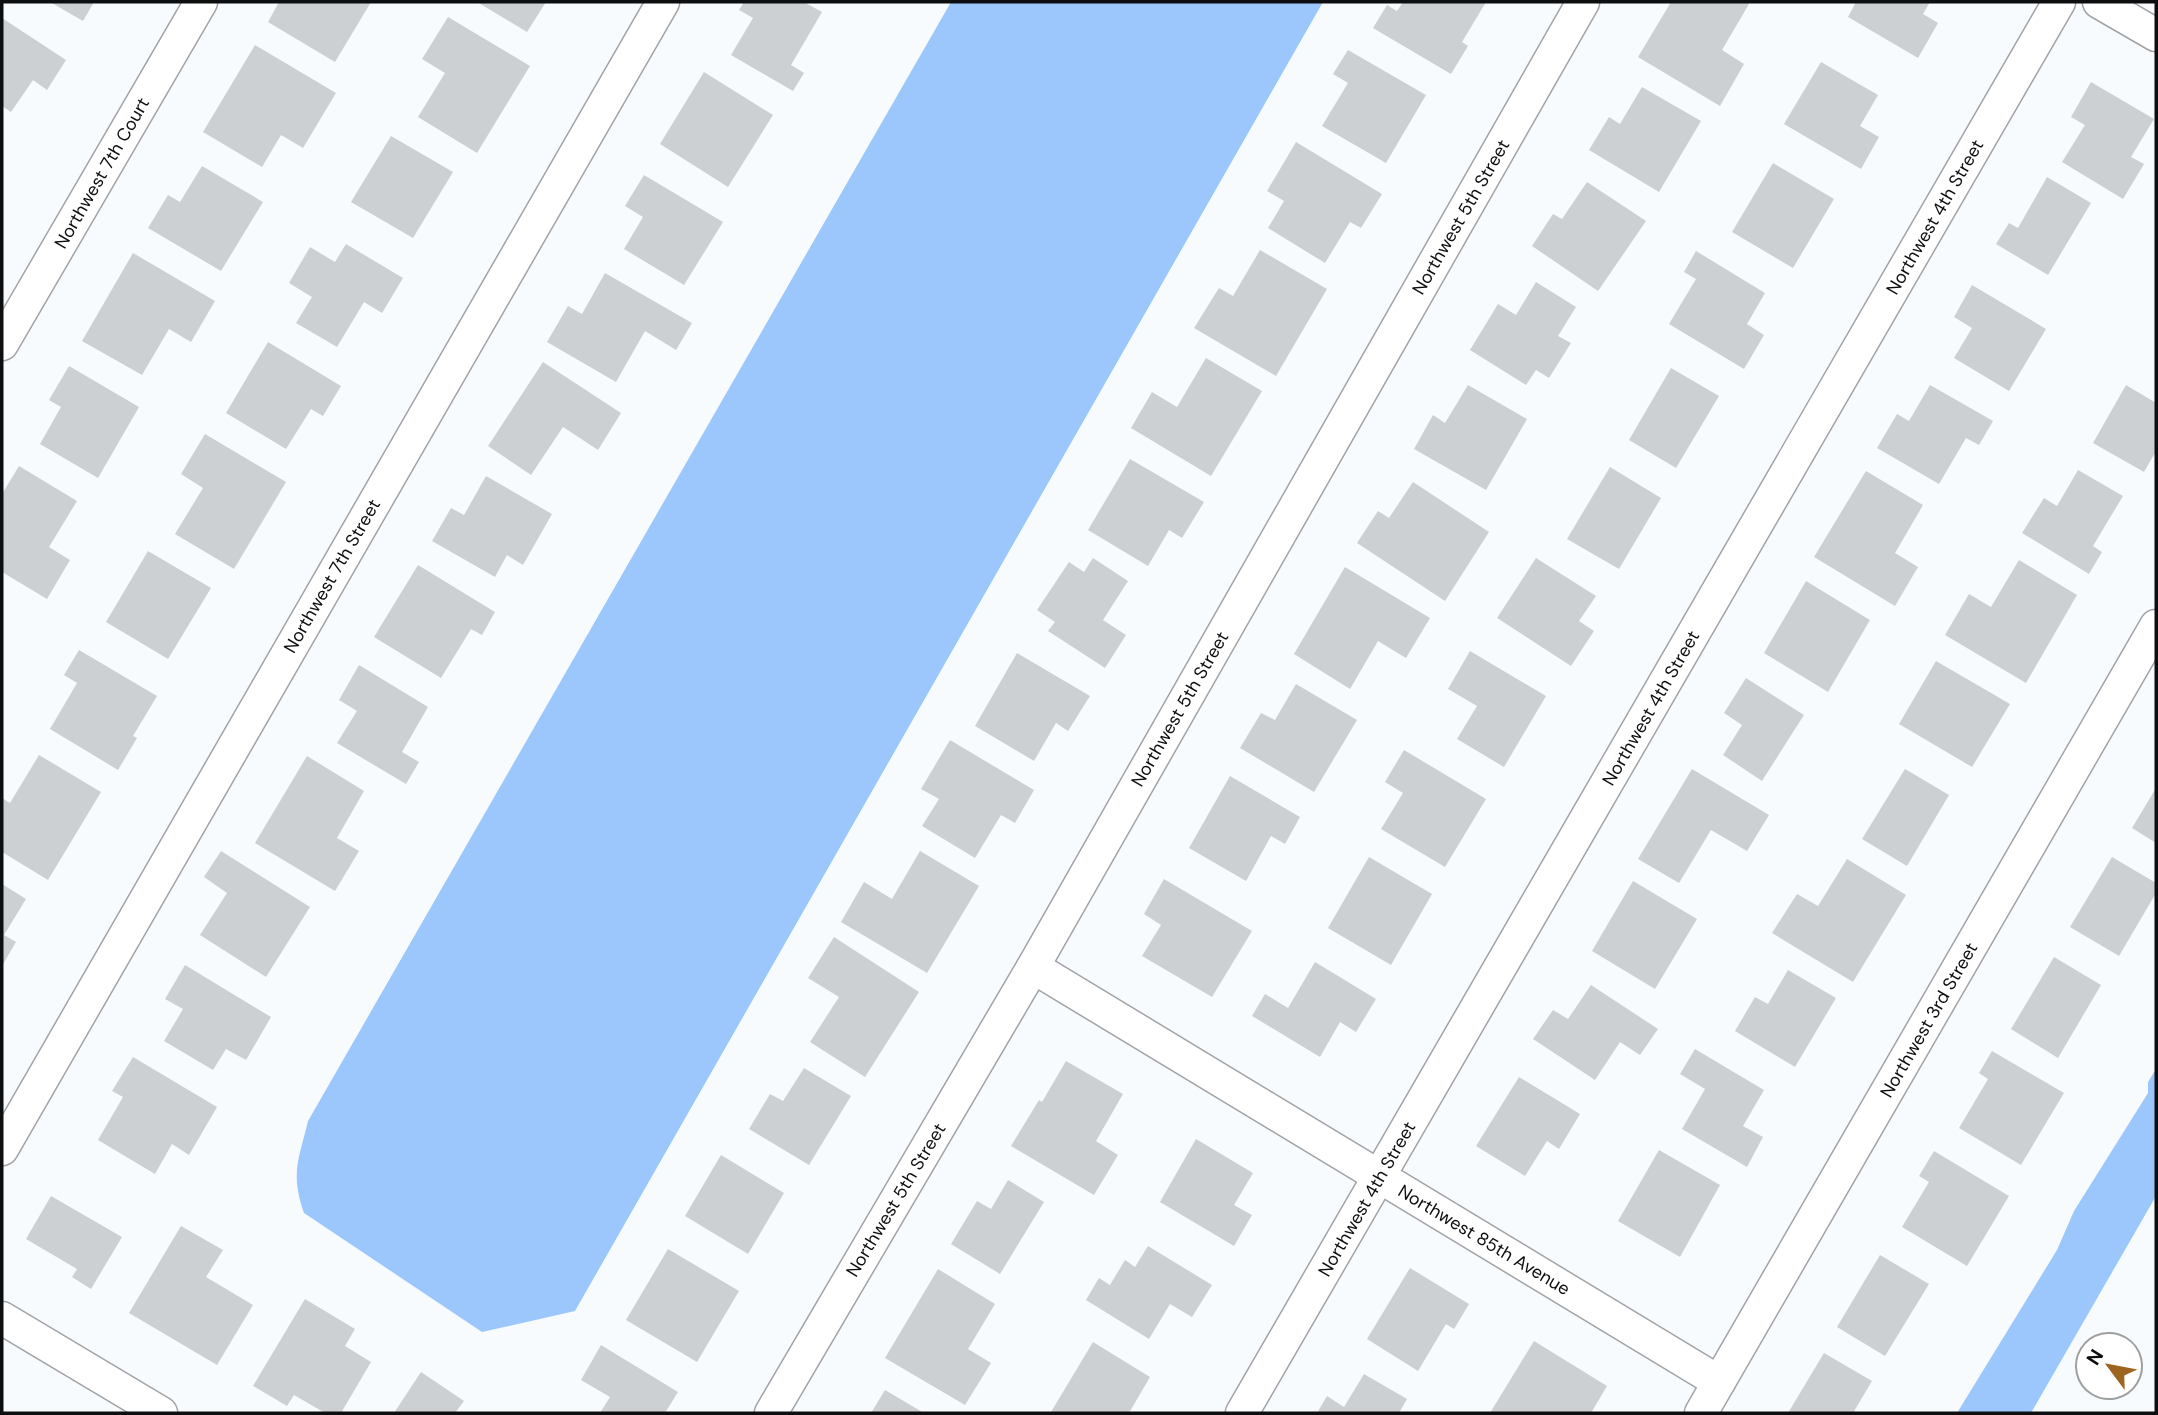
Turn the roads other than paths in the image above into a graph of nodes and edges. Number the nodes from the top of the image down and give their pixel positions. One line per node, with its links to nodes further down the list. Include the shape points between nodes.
1 (201, 2): 7 (street, Northwest 7th Court)
2 (663, 2): 10 (street, Northwest 7th Street)
3 (1583, 2): 9 (street, Northwest 5th Street)
4 (2059, 2): 11 (street, Northwest 4th Street)
5 (2099, 2): 6 (street)
6 (2156, 35)
7 (2, 344)
8 (2156, 626): 13 (street, Northwest 3rd Street)
9 (1033, 967): 11 (street, Northwest 85th Avenue); 15 (street, Northwest 5th Street)
10 (2, 1149)
11 (1380, 1177): 13 (street, Northwest 85th Avenue); 16 (street, Northwest 4th Street)
12 (2, 1318): 14 (street)
13 (1719, 1382): 17 (street, Northwest 3rd Street)
14 (161, 1413)
15 (771, 1413)
16 (1242, 1413)
17 (1702, 1413)

